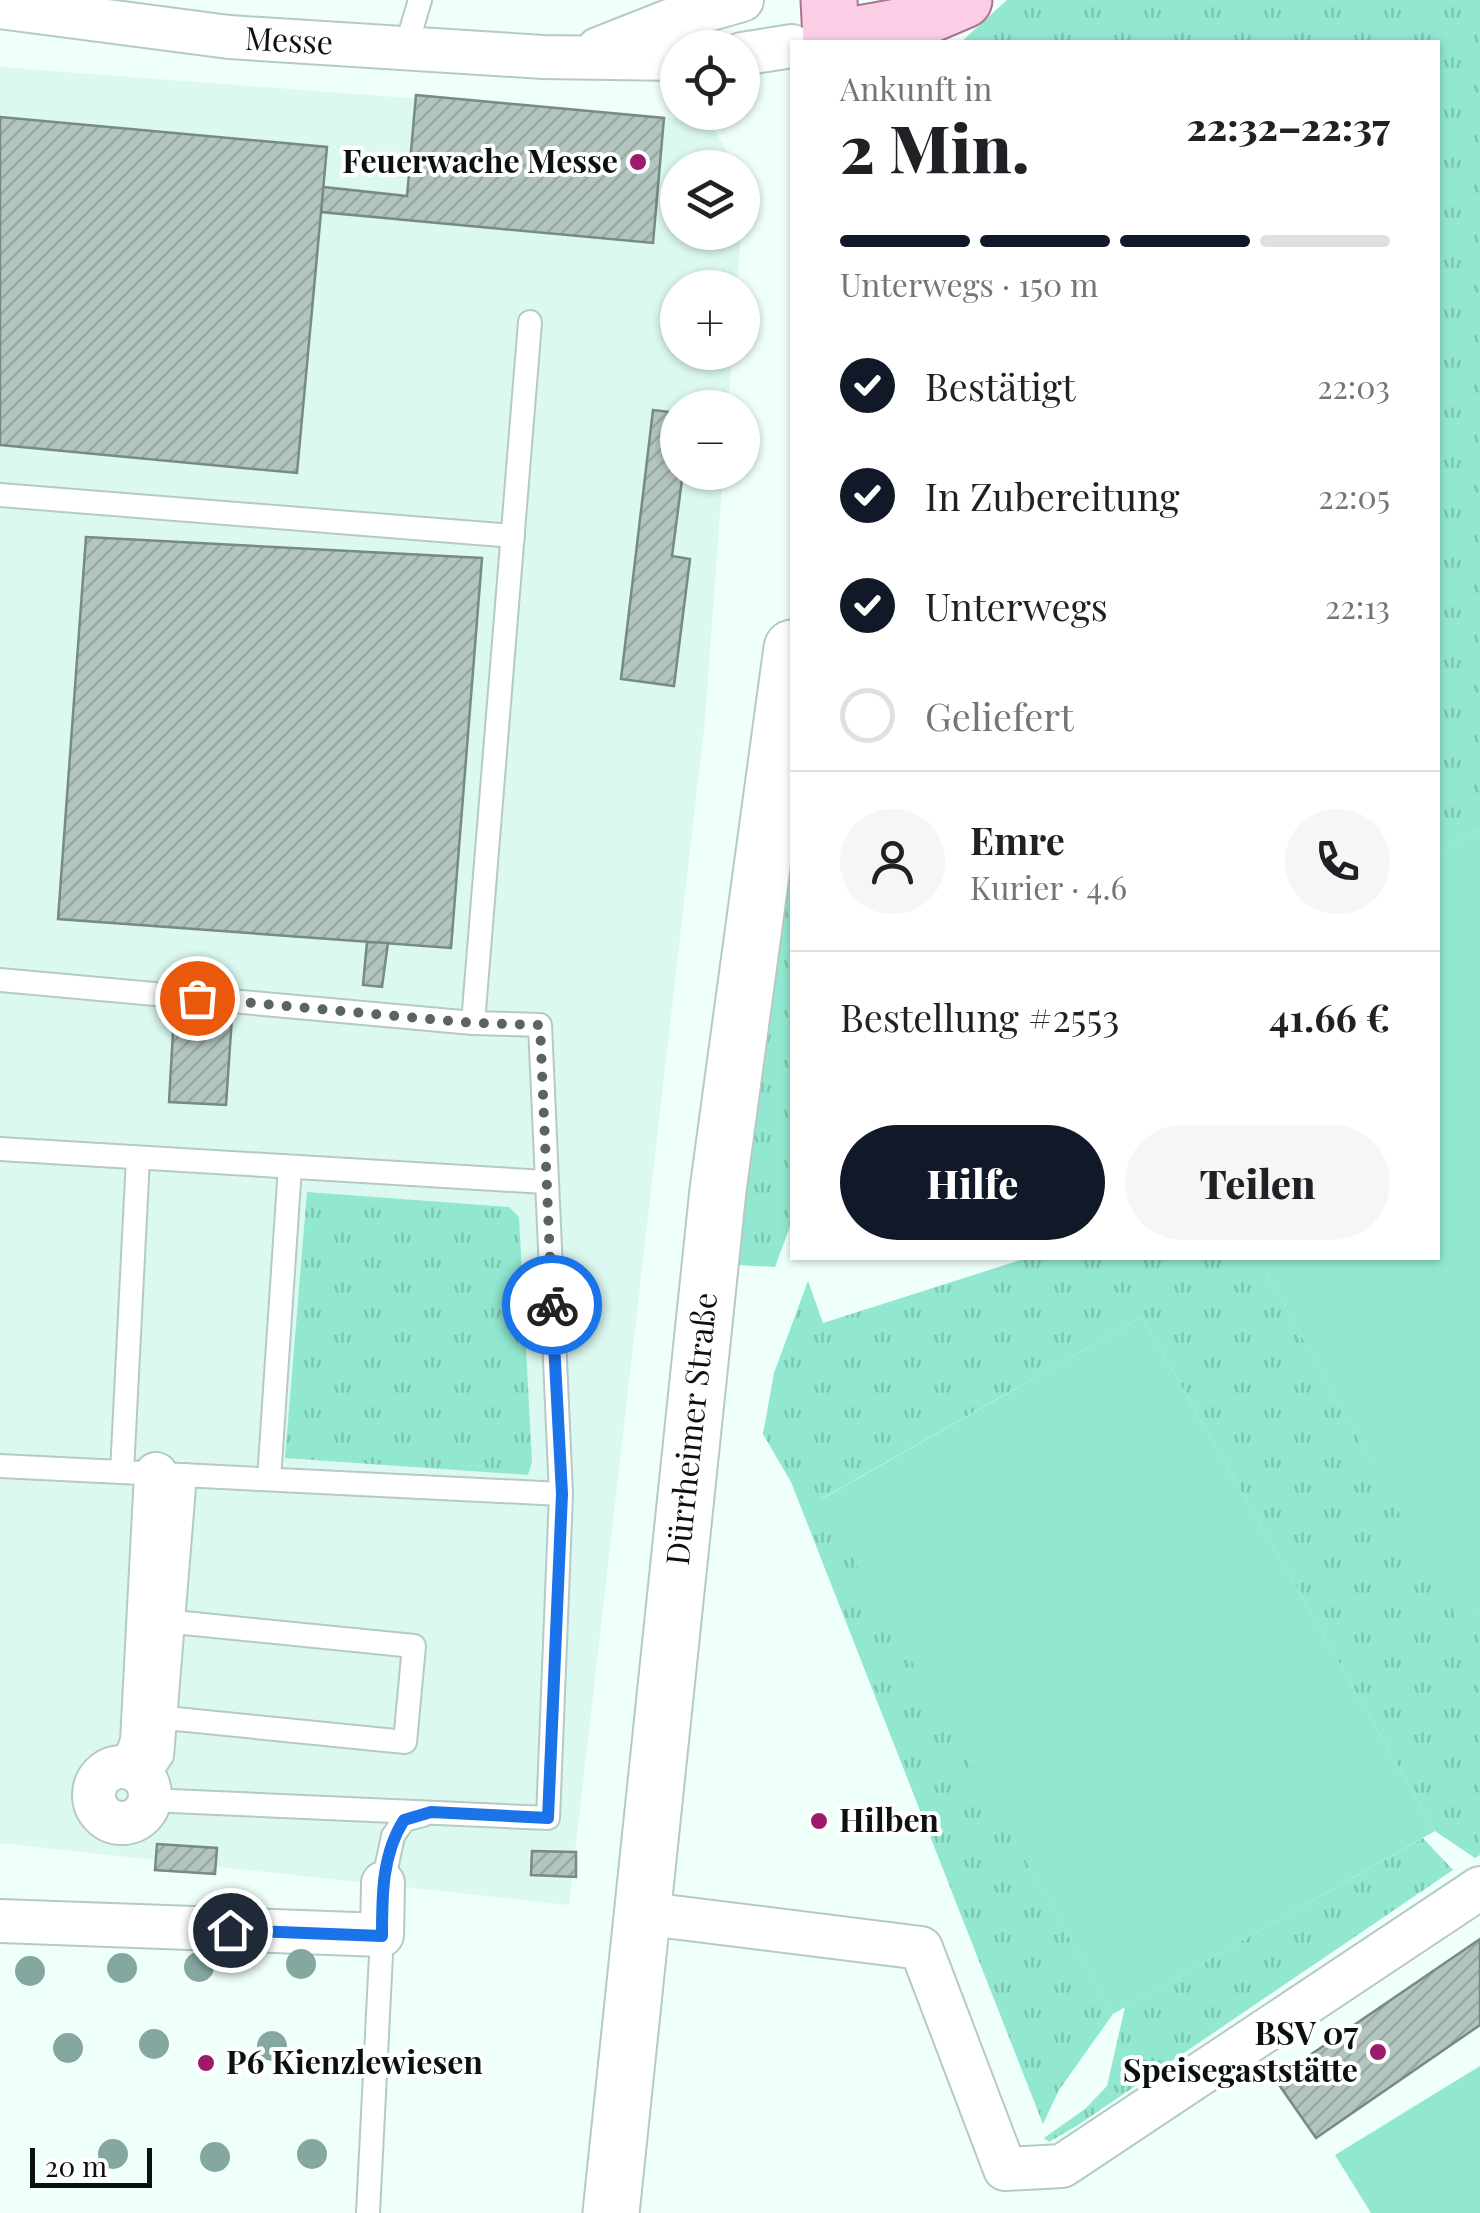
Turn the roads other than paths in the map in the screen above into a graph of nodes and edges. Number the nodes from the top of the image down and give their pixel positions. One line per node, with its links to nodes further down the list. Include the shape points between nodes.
1 (420, 0): 8 (lane)
2 (742, 0): 10 (street, Messe)
3 (965, 0): 5 (main road, via 903,26); 6 (main road)
4 (0, 7): 8 (street, Messe, via 230,37)
5 (819, 34)
6 (939, 40)
7 (790, 42): 9 (street)
8 (406, 47): 10 (street, Messe)
9 (760, 49)
10 (579, 56): 11 (street, Messe)
11 (660, 58)
12 (530, 322): 14 (lane)
13 (0, 494): 14 (lane)
14 (513, 536): 17 (lane)
15 (790, 663): 33 (main road, Dürrheimer Straße, via 718,1190)
16 (0, 980): 17 (lane)
17 (473, 1023): 21 (lane, via 540,1025)
18 (0, 1149): 19 (lane)
19 (138, 1158): 20 (lane); 23 (lane)
20 (290, 1167): 21 (lane); 24 (lane)
21 (546, 1182): 25 (lane)
22 (0, 1466): 23 (lane)
23 (154, 1474): 24 (lane); 26 (lane); 28 (street, via 142,1742)
24 (268, 1480): 25 (lane)
25 (562, 1494): 30 (lane, via 548,1818)
26 (174, 1622): 27 (lane); 27 (lane, via 414,1646 405,1742)
27 (166, 1718): 28 (lane)
28 (147, 1776): 29 (lane)
29 (372, 1810): 30 (lane); 31 (lane)
30 (431, 1812): 31 (lane, via 404,1820 393,1836)
31 (383, 1883): 35 (street)
32 (1480, 1888): 33 (street, via 1062,2166 1005,2169 921,1948)
33 (640, 1914): 37 (main road, Dürrheimer Straße)
34 (0, 1921): 35 (street)
35 (382, 1936): 36 (lane)
36 (368, 2213)
37 (611, 2213)

